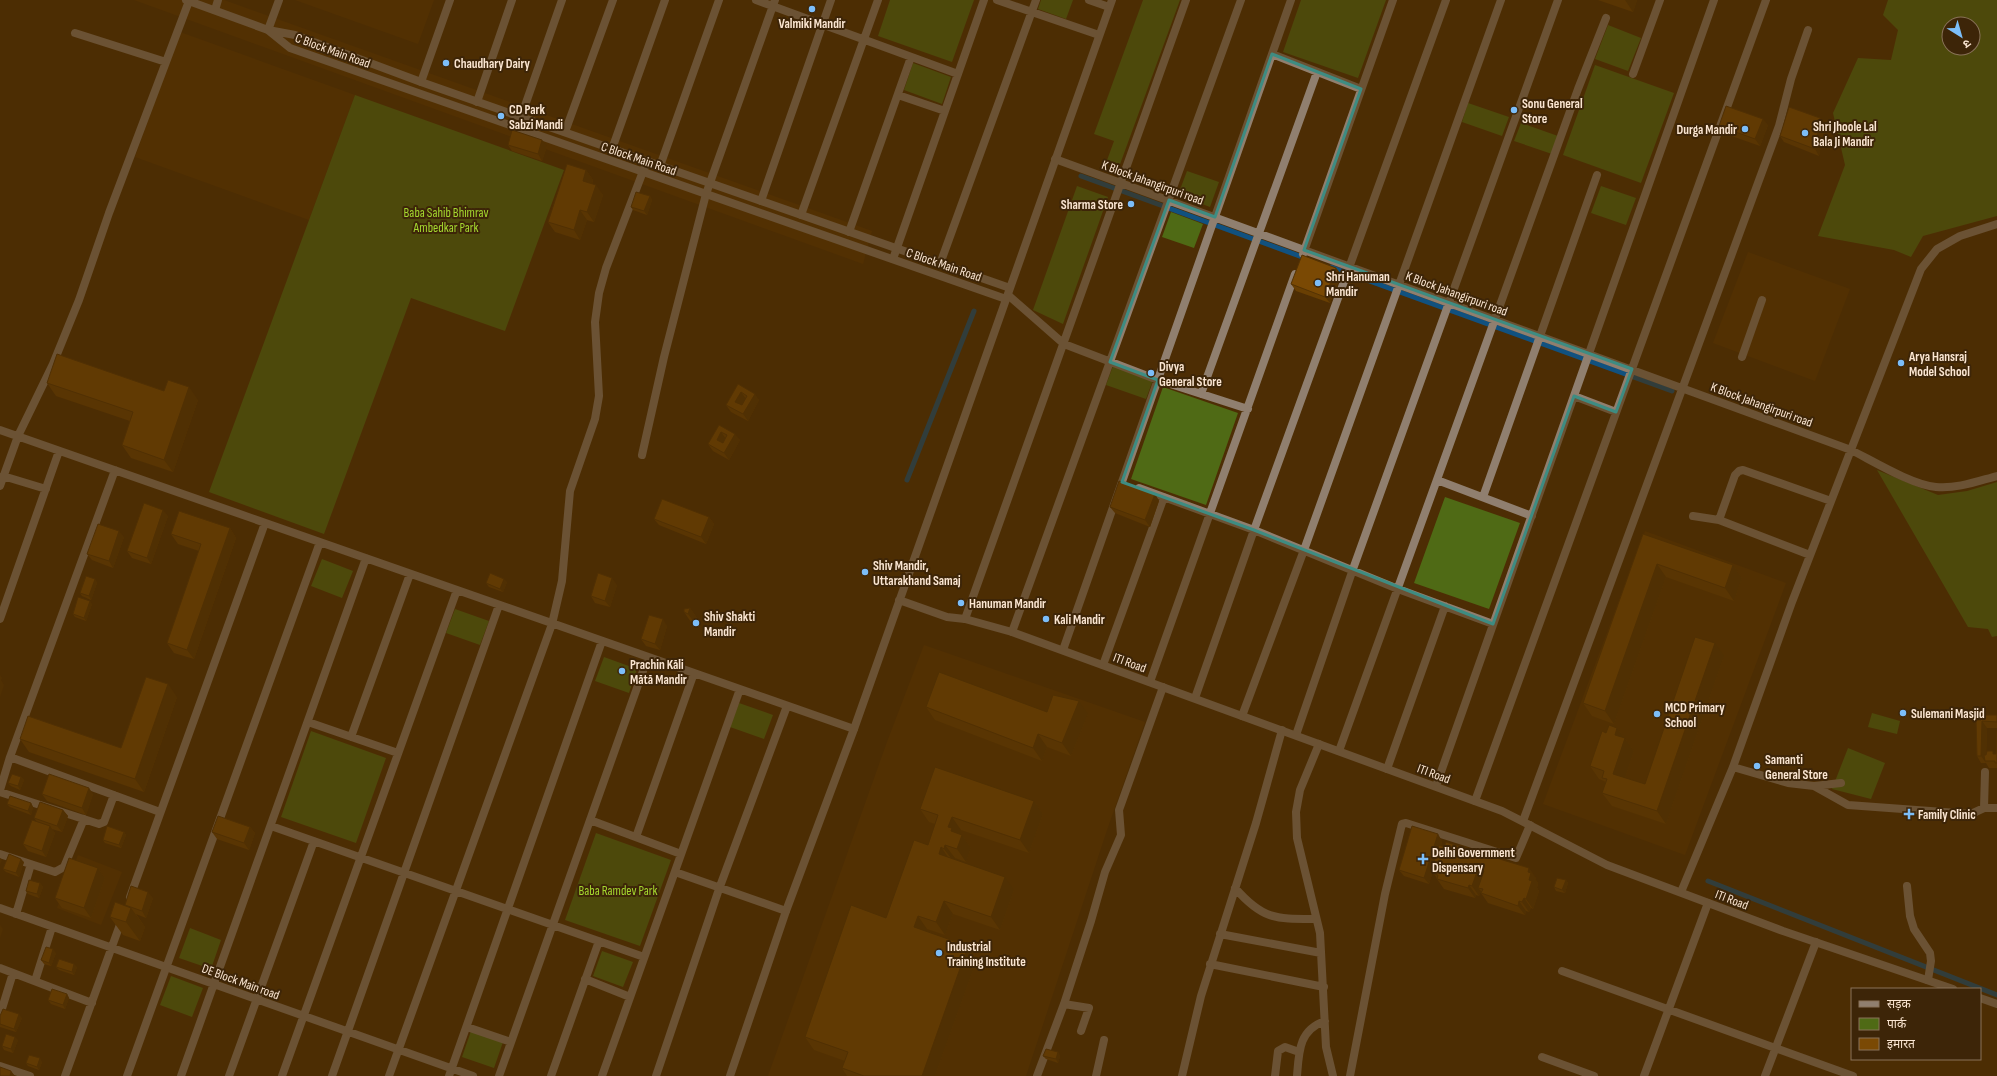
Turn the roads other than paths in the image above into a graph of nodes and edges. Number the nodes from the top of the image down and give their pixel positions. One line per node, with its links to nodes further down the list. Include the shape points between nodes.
1 (218, 0): 29 (street)
2 (279, 0): 33 (street)
3 (450, 0): 44 (street)
4 (512, 0): 47 (street)
5 (562, 0): 49 (street)
6 (613, 0): 50 (street)
7 (665, 0): 51 (street)
8 (719, 0): 54 (street)
9 (756, 0): 27 (street)
10 (831, 0): 32 (street)
11 (878, 0): 37 (street)
12 (984, 0): 42 (street)
13 (996, 0): 30 (street)
14 (1036, 0): 30 (street)
15 (1089, 0): 28 (street)
16 (1186, 0): 58 (street)
17 (1241, 0): 60 (street)
18 (1291, 0): 38 (street)
19 (1393, 0): 45 (street)
20 (1446, 0): 71 (street)
21 (1501, 0): 72 (street)
22 (1558, 0): 75 (street)
23 (1660, 0): 43 (street)
24 (1714, 0): 79 (street)
25 (1766, 0): 82 (street)
26 (188, 1): 29 (street, C Block Main Road); 40 (street)
27 (774, 2): 32 (street); 57 (street)
28 (1111, 4): 36 (street)
29 (215, 10): 33 (street, C Block Main Road)
30 (1031, 12): 36 (street); 70 (street)
31 (1606, 18): 76 (street, via 1587,64)
32 (823, 24): 37 (street); 61 (street)
33 (268, 30): 44 (street, C Block Main Road, via 295,35); 55 (street, C Block Main Road, via 290,48)
34 (1808, 30): 84 (street, via 1791,79 1780,126)
35 (75, 32): 40 (street)
36 (1099, 35): 52 (street)
37 (863, 40): 39 (street); 62 (street)
38 (1272, 54): 41 (street); 63 (street)
39 (911, 57): 42 (street); 46 (street)
40 (166, 62): 90 (street, via 79,300 53,364)
41 (1317, 72): 45 (street); 66 (street)
42 (958, 74): 48 (street)
43 (1633, 74)
44 (421, 82): 47 (street, C Block Main Road)
45 (1361, 89): 68 (street)
46 (898, 95): 48 (street); 65 (street)
47 (476, 102): 49 (street, C Block Main Road)
48 (945, 111): 67 (street)
49 (521, 117): 50 (street, C Block Main Road)
50 (565, 132): 51 (street, C Block Main Road)
51 (612, 149): 53 (street, C Block Main Road)
52 (1056, 159): 58 (street, K Block Jahangirpuri road); 73 (street)
53 (647, 161): 54 (street, C Block Main Road); 55 (street)
54 (660, 166): 57 (street, C Block Main Road)
55 (643, 172): 59 (street, C Block Main Road); 123 (street, via 599,293 595,322 599,396 595,419 570,492 562,581)
56 (1597, 175): 77 (street)
57 (710, 183): 59 (street); 61 (street, C Block Main Road)
58 (1121, 183): 60 (street, K Block Jahangirpuri road); 78 (street)
59 (706, 194): 69 (street, C Block Main Road); 93 (street)
60 (1169, 200): 63 (street, K Block Jahangirpuri road); 81 (street)
61 (761, 201): 62 (street, C Block Main Road)
62 (802, 215): 65 (street, C Block Main Road)
63 (1215, 217): 66 (street, K Block Jahangirpuri road); 83 (street)
64 (1997, 224): 91 (street, via 1960,236 1937,249 1921,269)
65 (850, 232): 67 (street, C Block Main Road)
66 (1259, 233): 68 (street, K Block Jahangirpuri road); 85 (street)
67 (897, 248): 69 (street); 70 (street, C Block Main Road)
68 (1304, 250): 71 (street, K Block Jahangirpuri road); 87 (street)
69 (893, 259): 73 (street, C Block Main Road)
70 (940, 264): 73 (street, C Block Main Road)
71 (1350, 266): 72 (street, K Block Jahangirpuri road); 109 (street)
72 (1400, 284): 75 (street, K Block Jahangirpuri road); 111 (street)
73 (1008, 294): 78 (street); 118 (street)
74 (1762, 300): 80 (street)
75 (1450, 303): 76 (street, K Block Jahangirpuri road); 114 (street)
76 (1496, 319): 77 (street, K Block Jahangirpuri road); 97 (street)
77 (1540, 336): 79 (street, K Block Jahangirpuri road); 102 (street)
78 (1064, 344): 81 (street); 122 (street)
79 (1589, 354): 82 (street, K Block Jahangirpuri road); 86 (street)
80 (1742, 357)
81 (1110, 362): 83 (street); 125 (street)
82 (1632, 369): 84 (street, K Block Jahangirpuri road); 88 (street)
83 (1158, 380): 85 (street); 98 (street)
84 (1683, 388): 91 (street, K Block Jahangirpuri road); 160 (street)
85 (1201, 394): 87 (street)
86 (1574, 396): 88 (street); 105 (street)
87 (1248, 409): 104 (street)
88 (1616, 412): 154 (street)
89 (0, 430): 90 (street)
90 (18, 436): 92 (street); 95 (street)
91 (1851, 450): 96 (street, K Block Jahangirpuri road, via 1912,480 1936,487 1961,485); 103 (street)
92 (59, 451): 94 (street); 100 (street)
93 (642, 455)
94 (115, 470): 108 (street); 145 (street)
95 (3, 476): 99 (street); 100 (street)
96 (1997, 476)
97 (1437, 480): 102 (street); 116 (street)
98 (1122, 482): 101 (street); 127 (street)
99 (0, 486)
100 (46, 489): 121 (street)
101 (1164, 497): 104 (street); 129 (street)
102 (1483, 497): 105 (street)
103 (1831, 501): 107 (street, via 1744,470 1735,475); 112 (street)
104 (1210, 514): 109 (street); 131 (street)
105 (1532, 516): 124 (street)
106 (1693, 516): 107 (street)
107 (1719, 520): 112 (street)
108 (265, 523): 110 (street); 157 (street)
109 (1254, 530): 111 (street); 134 (street)
110 (320, 542): 113 (street); 190 (street)
111 (1304, 550): 114 (street); 136 (street)
112 (1810, 555): 146 (street)
113 (366, 558): 115 (street); 137 (street)
114 (1353, 569): 116 (street); 140 (street)
115 (410, 574): 117 (street); 141 (street)
116 (1398, 589): 120 (street); 143 (street)
117 (457, 590): 119 (street); 144 (street)
118 (899, 600): 122 (street, ITI Road, via 947,616); 138 (street)
119 (499, 605): 123 (street); 168 (street)
120 (1445, 606): 124 (street); 147 (street)
121 (0, 619)
122 (965, 619): 125 (street, ITI Road)
123 (552, 624): 126 (street); 173 (street)
124 (1493, 624): 150 (street)
125 (1012, 632): 127 (street, ITI Road)
126 (602, 641): 128 (street); 177 (street)
127 (1063, 650): 129 (street, ITI Road)
128 (648, 657): 130 (street); 159 (street)
129 (1103, 665): 131 (street, ITI Road)
130 (694, 673): 133 (street); 162 (street)
131 (1150, 682): 132 (street, ITI Road)
132 (1163, 687): 134 (street, ITI Road); 204 (street, via 1119,810 1121,835 1105,872)
133 (740, 689): 135 (street); 165 (street)
134 (1195, 698): 136 (street, ITI Road)
135 (787, 706): 138 (street); 171 (street)
136 (1242, 716): 139 (street, ITI Road)
137 (308, 722): 141 (street); 161 (street)
138 (854, 729): 178 (street)
139 (1282, 730): 140 (street, ITI Road); 172 (street)
140 (1296, 735): 142 (street, ITI Road)
141 (351, 737): 144 (street)
142 (1319, 744): 143 (street, ITI Road); 180 (street, via 1300,790 1296,812 1297,838)
143 (1339, 751): 147 (street, ITI Road)
144 (398, 753): 166 (street)
145 (10, 757): 152 (street); 153 (street)
146 (1733, 767): 151 (street, via 1788,783); 174 (street)
147 (1387, 769): 150 (street, ITI Road)
148 (1985, 772): 155 (street)
149 (1841, 783): 151 (street)
150 (1436, 786): 154 (street, ITI Road)
151 (1814, 786): 155 (street, via 1848,805 1971,814)
152 (0, 791): 158 (street)
153 (114, 796): 157 (street); 158 (street, via 102,824)
154 (1475, 801): 160 (street, ITI Road, via 1502,810)
155 (1984, 808): 156 (street)
156 (1997, 808)
157 (160, 812): 186 (street)
158 (84, 819): 167 (street, via 61,871 56,872)
159 (590, 820): 162 (street); 181 (street)
160 (1527, 823): 174 (street, ITI Road, via 1607,865); 241 (street, via 1516,858 1406,823 1402,824 1385,894)
161 (271, 826): 163 (street); 197 (street)
162 (636, 837): 165 (street)
163 (314, 840): 166 (street); 202 (street)
164 (0, 854): 167 (street)
165 (681, 854): 169 (street)
166 (361, 857): 168 (street); 208 (street)
167 (31, 864): 179 (street)
168 (404, 872): 173 (street); 212 (street)
169 (674, 872): 171 (street); 188 (street)
170 (1907, 886): 195 (street, via 1914,930 1930,953)
171 (720, 888): 178 (street); 233 (street)
172 (1235, 888): 180 (street, via 1247,902 1273,917); 183 (street)
173 (456, 891): 177 (street); 216 (street)
174 (1681, 892): 175 (street, ITI Road)
175 (1708, 903): 185 (street, ITI Road); 206 (street)
176 (0, 908): 179 (street, DE Block Main road)
177 (508, 909): 181 (street); 210 (street)
178 (786, 911): 234 (street)
179 (16, 914): 182 (street, DE Block Main road)
180 (1316, 919): 187 (street)
181 (552, 925): 184 (street); 214 (street)
182 (52, 927): 186 (street, DE Block Main road); 196 (street)
183 (1220, 934): 187 (street); 189 (street)
184 (599, 941): 188 (street); 194 (street)
185 (1816, 942): 195 (street, ITI Road); 215 (street)
186 (111, 948): 190 (street, DE Block Main road); 203 (street)
187 (1321, 953): 198 (street)
188 (644, 957): 200 (street)
189 (1210, 964): 198 (street); 237 (street)
190 (167, 967): 197 (street, DE Block Main road); 223 (street)
191 (0, 968): 193 (street)
192 (1562, 971): 206 (street)
193 (13, 973): 196 (street); 207 (street)
194 (585, 979): 200 (street); 231 (street)
195 (1928, 980): 199 (street, ITI Road)
196 (35, 981): 203 (street)
197 (214, 984): 202 (street, DE Block Main road); 224 (street)
198 (1324, 987): 209 (street)
199 (1950, 988)
200 (630, 997): 232 (street)
201 (1981, 998): 205 (street)
202 (257, 999): 208 (street, DE Block Main road); 225 (street)
203 (92, 1002): 222 (street)
204 (1064, 1004): 211 (street, via 1089,1008); 235 (street)
205 (1997, 1004)
206 (1668, 1010): 215 (street); 243 (street)
207 (0, 1015)
208 (304, 1016): 212 (street, DE Block Main road); 226 (street)
209 (1325, 1021): 217 (street, via 1314,1024 1308,1030 1302,1039); 240 (street, via 1326,1047)
210 (467, 1027): 214 (street); 220 (street)
211 (1081, 1031)
212 (348, 1032): 216 (street, DE Block Main road); 227 (street)
213 (1104, 1040): 236 (street)
214 (511, 1042): 230 (street)
215 (1775, 1048): 244 (street); 245 (street)
216 (399, 1050): 220 (street, DE Block Main road); 228 (street)
217 (1300, 1052): 238 (street, via 1284,1047 1278,1051); 239 (street)
218 (1542, 1057): 242 (street)
219 (0, 1066): 221 (street)
220 (451, 1072): 229 (street, DE Block Main road)
221 (30, 1076)
222 (65, 1076)
223 (127, 1076)
224 (181, 1076)
225 (229, 1076)
226 (282, 1076)
227 (332, 1076)
228 (389, 1076)
229 (473, 1076)
230 (499, 1076)
231 (551, 1076)
232 (602, 1076)
233 (656, 1076)
234 (730, 1076)
235 (1037, 1076)
236 (1096, 1076)
237 (1182, 1076)
238 (1276, 1076)
239 (1297, 1076)
240 (1333, 1076)
241 (1350, 1076)
242 (1594, 1076)
243 (1644, 1076)
244 (1764, 1076)
245 (1853, 1076)

